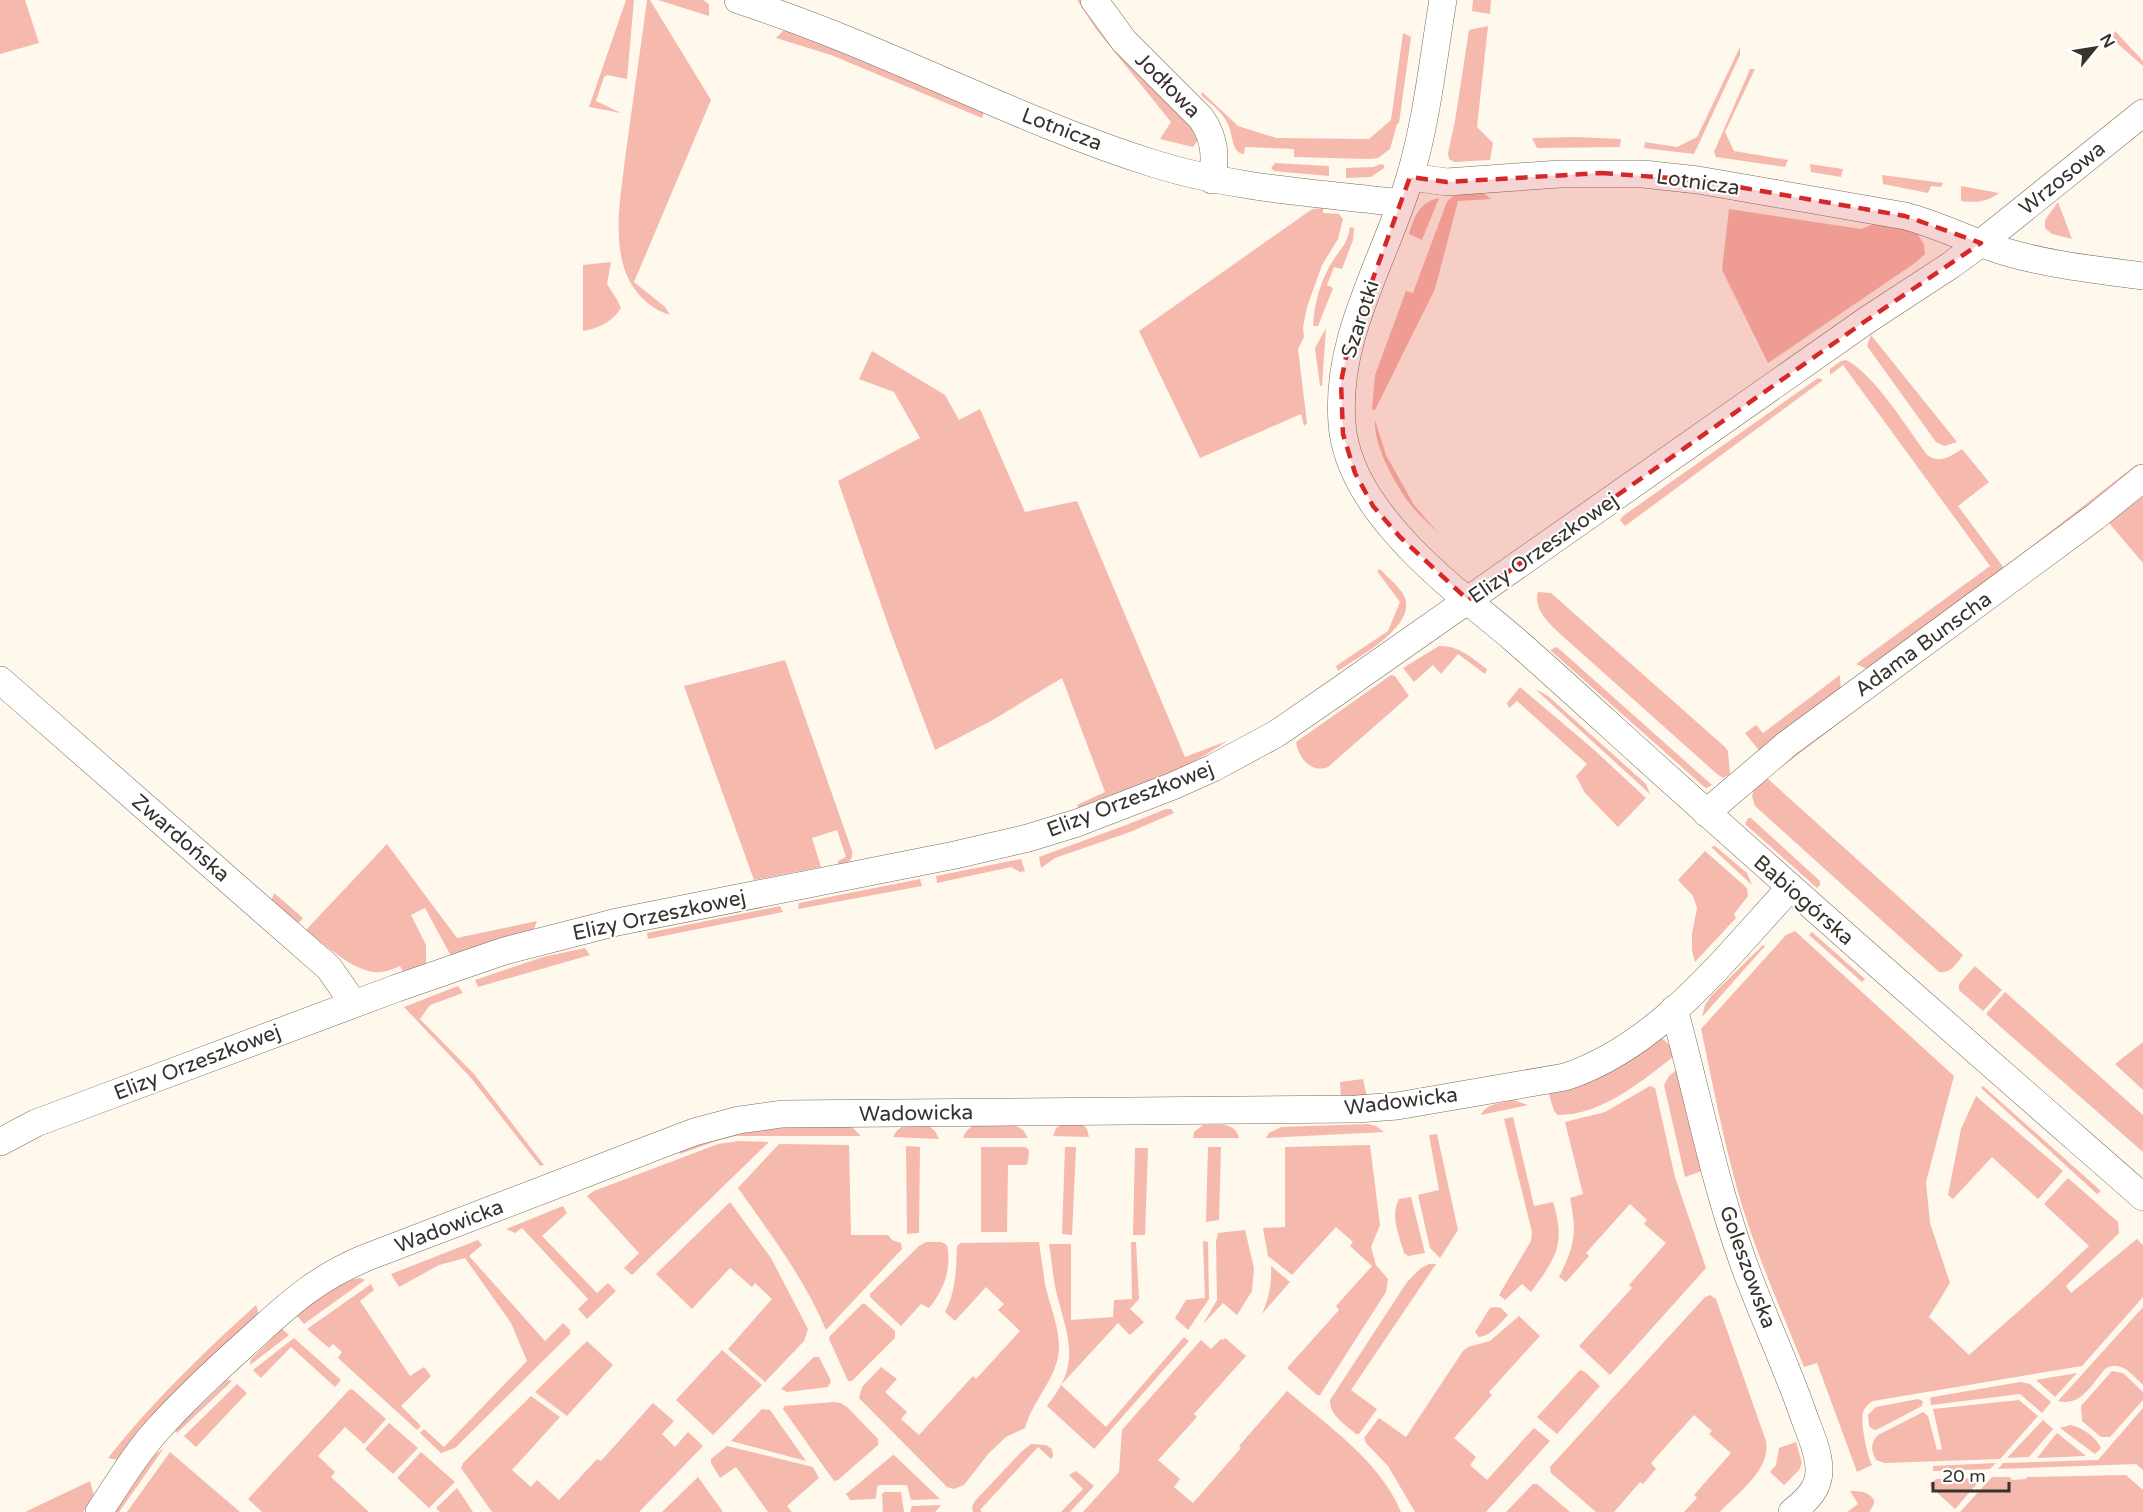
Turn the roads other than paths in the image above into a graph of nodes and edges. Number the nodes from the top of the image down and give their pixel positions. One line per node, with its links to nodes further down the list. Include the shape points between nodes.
1 (738, 0): 6 (street, Lotnicza, via 794,18 1100,144)
2 (1094, 0): 6 (street, Jodłowa, via 1124,41 1209,129 1215,150)
3 (1443, 0): 5 (street, Szarotki)
4 (2143, 113): 8 (street, Wrzosowa)
5 (1410, 177): 7 (street, Szarotki); 8 (street, Lotnicza, via 1447,182 1601,173 1698,180 1905,216)
6 (1212, 180): 7 (street, Lotnicza)
7 (1401, 203): 11 (street, Szarotki, via 1348,347 1341,382 1343,434 1355,473 1373,506 1400,537)
8 (1981, 243): 9 (street, via 2032,259); 11 (street, Elizy Orzeszkowej)
9 (2143, 276)
10 (2143, 478): 13 (street, Adama Bunscha, via 1787,744)
11 (1468, 600): 13 (street, Babiogórska); 15 (street, Elizy Orzeszkowej, via 1275,734 1173,786 1077,823 966,853 559,936 504,951)
12 (0, 680): 15 (street, Zwardońska, via 329,968)
13 (1706, 813): 14 (street, Babiogórska)
14 (1790, 888): 16 (street, Wadowicka); 18 (street, Babiogórska)
15 (354, 1004): 17 (street, Elizy Orzeszkowej, via 36,1123)
16 (1674, 1009): 19 (street, Wadowicka, via 1624,1049 1584,1071 1537,1083 1396,1106 1176,1112 782,1113 694,1132 326,1276 280,1311 157,1430); 20 (street, Goleszowska, via 1739,1250 1816,1451 1818,1483)
17 (0, 1142)
18 (2143, 1197)
19 (99, 1512)
20 (1792, 1512)

